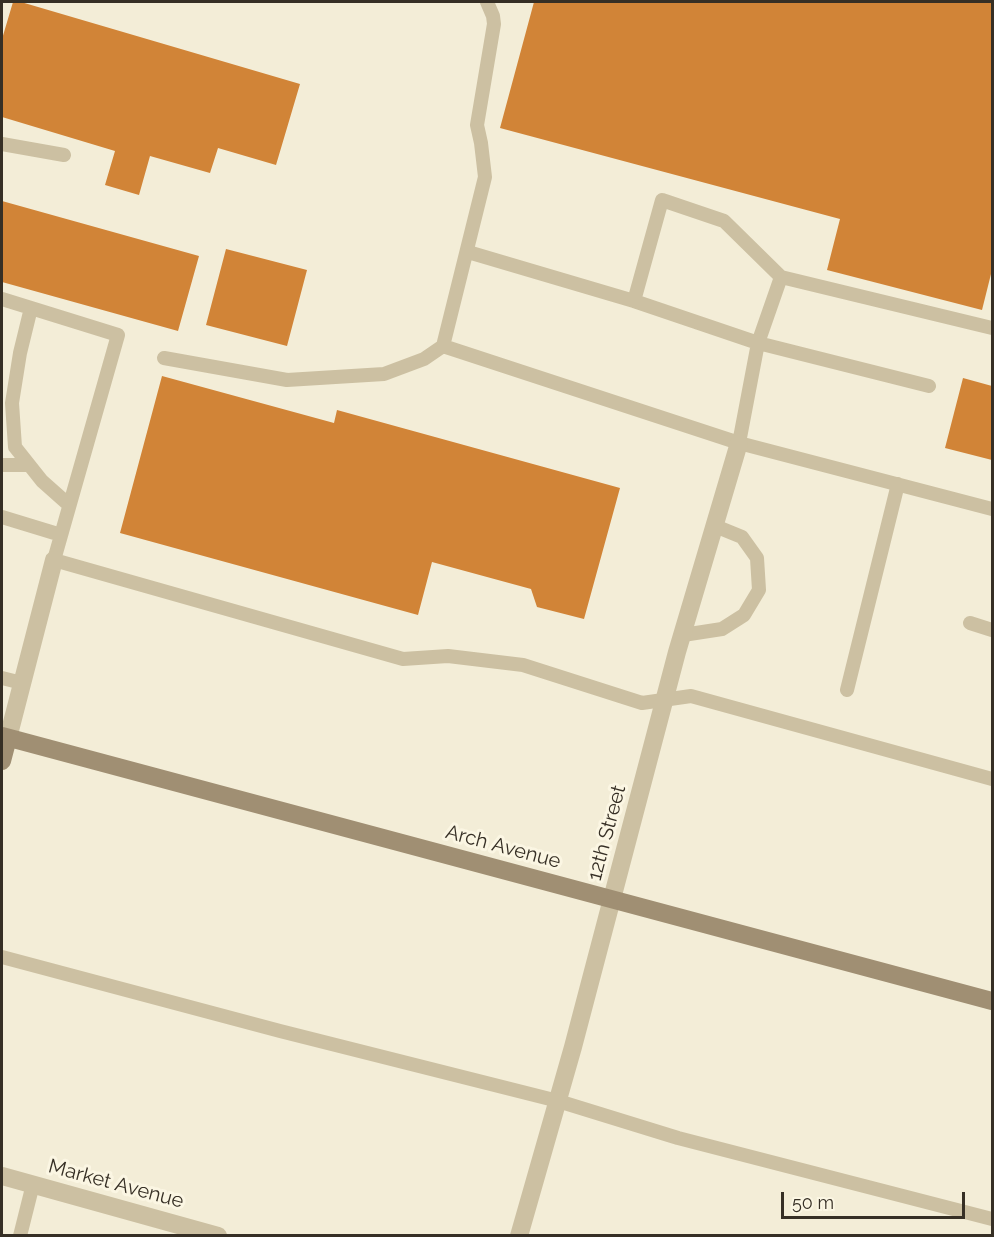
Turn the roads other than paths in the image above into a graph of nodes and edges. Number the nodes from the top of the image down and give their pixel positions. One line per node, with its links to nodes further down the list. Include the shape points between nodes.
1 (487, 2): 4 (lane, via 494,24 477,125 485,177)
2 (2, 144): 3 (lane)
3 (64, 155)
4 (468, 252): 7 (lane); 11 (lane)
5 (781, 277): 7 (lane, via 724,221 662,200); 9 (lane); 10 (lane)
6 (2, 299): 8 (lane)
7 (634, 301): 10 (lane)
8 (31, 308): 16 (lane, via 12,404 15,447); 18 (lane, via 118,335)
9 (993, 328)
10 (758, 343): 13 (lane); 14 (lane)
11 (443, 346): 12 (lane, via 424,359 384,374 287,380); 14 (lane)
12 (164, 358)
13 (929, 386)
14 (739, 443): 17 (lane); 21 (street, 12th Street)
15 (2, 465): 16 (lane)
16 (29, 465): 18 (lane)
17 (898, 484): 19 (lane); 29 (lane)
18 (69, 505): 22 (lane)
19 (993, 509)
20 (2, 517): 22 (lane)
21 (715, 526): 26 (street, 12th Street); 26 (lane, via 742,537 758,558 759,590 744,615 722,629)
22 (61, 535): 23 (lane)
23 (54, 560): 28 (street); 30 (lane, via 403,659 448,656 523,665 642,703)
24 (970, 623): 25 (lane)
25 (993, 630)
26 (682, 635): 30 (street, 12th Street)
27 (2, 678): 28 (lane)
28 (22, 683): 31 (street)
29 (847, 690)
30 (665, 701): 33 (lane, via 691,696); 34 (street, 12th Street)
31 (5, 737): 32 (street); 34 (street, Arch Avenue)
32 (2, 761)
33 (993, 779)
34 (612, 900): 36 (street, Arch Avenue); 37 (street, 12th Street)
35 (2, 957): 37 (lane)
36 (993, 1001)
37 (558, 1101): 40 (lane, via 678,1138); 43 (street, 12th Street)
38 (2, 1176): 39 (street, Market Avenue)
39 (33, 1184): 41 (lane); 42 (street, Market Avenue)
40 (993, 1220)
41 (20, 1236)
42 (218, 1236)
43 (519, 1236)

